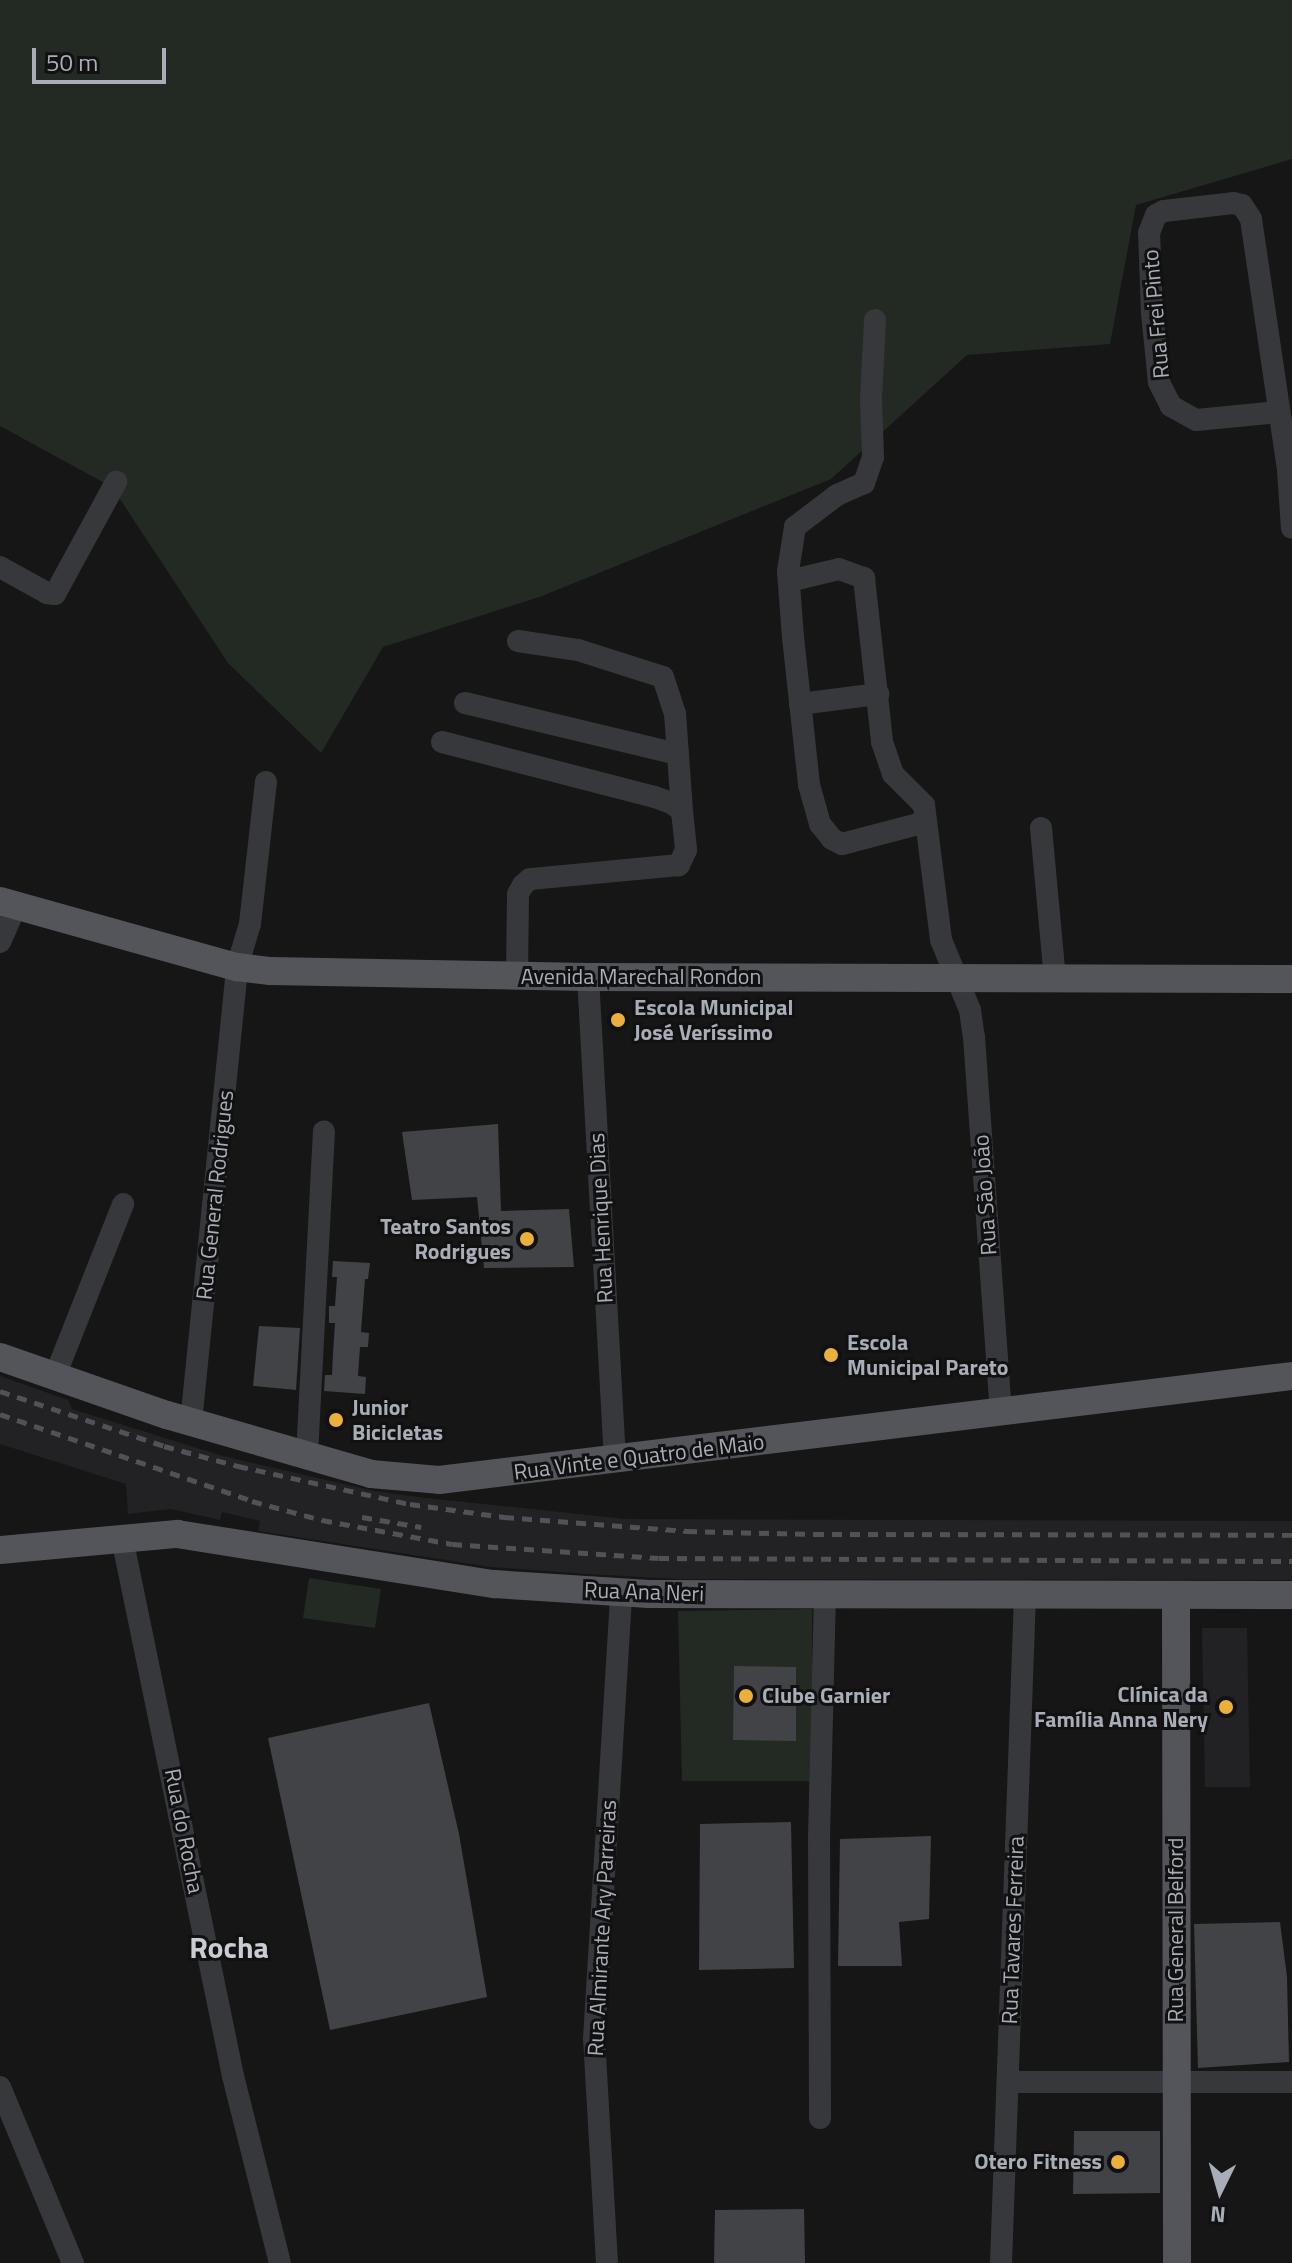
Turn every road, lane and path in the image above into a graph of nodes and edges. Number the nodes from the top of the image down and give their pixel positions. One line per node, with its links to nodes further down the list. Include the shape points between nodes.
1 (875, 320): 7 (street, via 873,457 864,483 837,495 795,527)
2 (1279, 412): 2 (street, Rua Frei Pinto, via 1247,210 1215,203 1156,215 1149,233 1152,313 1159,382 1171,406 1196,420); 3 (street, Rua Frei Pinto)
3 (1290, 469): 5 (street, Rua Frei Pinto)
4 (116, 482): 6 (street, via 55,594)
5 (1292, 528)
6 (0, 567)
7 (789, 581): 9 (street, via 839,569 864,578); 11 (street)
8 (518, 641): 13 (street, via 578,650 663,677 675,713)
9 (878, 694): 11 (street); 16 (street, via 882,742 893,774 924,805)
10 (465, 703): 13 (street)
11 (800, 704): 16 (street, via 809,785 820,824 832,839 842,844)
12 (442, 742): 15 (street, via 655,797)
13 (678, 754): 15 (street)
14 (266, 782): 20 (street, Rua General Rodrigues, via 250,924)
15 (682, 811): 21 (street, via 686,850 679,865 530,879 523,885 518,894)
16 (926, 822): 24 (street, Rua São João, via 941,940)
17 (1041, 828): 25 (street)
18 (8, 903): 19 (street); 20 (main road, Avenida Marechal Rondon)
19 (0, 942)
20 (237, 967): 21 (main road, Avenida Marechal Rondon); 32 (street, Rua General Rodrigues)
21 (517, 976): 22 (main road, Avenida Marechal Rondon)
22 (588, 977): 24 (main road, Avenida Marechal Rondon); 34 (street, Rua Henrique Dias)
23 (1292, 979): 25 (main road, Avenida Marechal Rondon)
24 (958, 980): 25 (main road, Avenida Marechal Rondon); 31 (street, Rua São João, via 974,1037)
25 (1055, 980)
26 (324, 1131): 33 (street)
27 (123, 1204): 29 (street)
28 (0, 1357): 29 (main road, Rua Vinte e Quatro de Maio)
29 (55, 1376): 32 (main road, Rua Vinte e Quatro de Maio)
30 (1292, 1376): 31 (main road, Rua Vinte e Quatro de Maio)
31 (1001, 1413): 34 (main road, Rua Vinte e Quatro de Maio)
32 (191, 1422): 33 (main road, Rua Vinte e Quatro de Maio)
33 (307, 1455): 34 (main road, Rua Vinte e Quatro de Maio, via 371,1474 439,1480)
34 (615, 1460)
35 (122, 1538): 36 (main road, Rua Ana Neri); 37 (main road, Rua Ana Neri, via 186,1535 494,1584); 48 (street, Rua do Rocha, via 233,2076)
36 (0, 1550)
37 (621, 1592): 38 (main road, Rua Ana Neri); 49 (street, Rua Almirante Ary Parreiras, via 594,2039)
38 (825, 1595): 40 (main road, Rua Ana Neri); 46 (street, via 818,1854)
39 (1292, 1595): 41 (main road, Rua Ana Neri)
40 (1025, 1596): 41 (main road, Rua Ana Neri); 42 (street, Rua Tavares Ferreira)
41 (1176, 1597): 44 (main road, Rua General Belford)
42 (1008, 2082): 44 (street); 50 (street, Rua Tavares Ferreira)
43 (1292, 2082): 44 (street)
44 (1177, 2083): 51 (main road, Rua General Belford)
45 (0, 2087): 47 (street)
46 (820, 2118)
47 (73, 2263)
48 (280, 2263)
49 (607, 2263)
50 (1001, 2263)
51 (1177, 2263)

